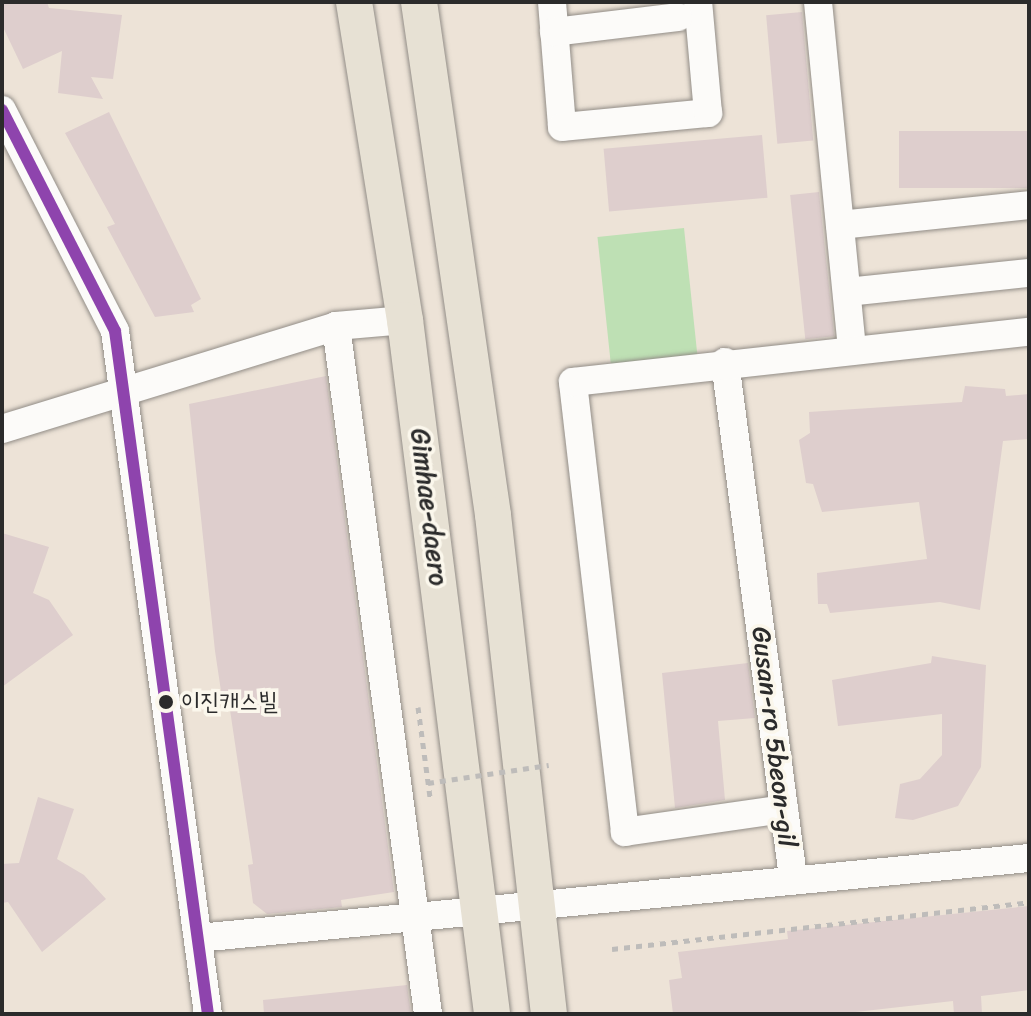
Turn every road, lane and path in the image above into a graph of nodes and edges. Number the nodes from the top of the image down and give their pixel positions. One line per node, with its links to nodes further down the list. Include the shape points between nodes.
1 (354, 2): 12 (main road, Gimhae-daero)
2 (419, 2): 27 (main road, via 493,515)
3 (552, 2): 6 (street)
4 (818, 2): 9 (street)
5 (688, 9): 6 (street); 6 (street, via 708,113 562,127)
6 (554, 32)
7 (2, 110): 17 (street, via 115,331)
8 (1029, 205): 9 (street)
9 (840, 225): 11 (street)
10 (1029, 273): 11 (street)
11 (847, 292): 15 (street)
12 (405, 320): 13 (street); 28 (main road, Gimhae-daero)
13 (336, 326): 17 (street); 29 (street)
14 (1029, 332): 15 (street)
15 (852, 350): 16 (street)
16 (725, 362): 22 (street, Gusan-ro 5beon-gil); 22 (street, via 573,382 625,832)
17 (123, 394): 18 (street); 30 (street)
18 (2, 429)
19 (417, 704): 21 (path)
20 (549, 765): 21 (path, bridge)
21 (428, 783): 23 (path)
22 (784, 809): 25 (street, Gusan-ro 5beon-gil)
23 (432, 811)
24 (1029, 858): 25 (street, Gusan-ro 5beon-gil)
25 (793, 877): 27 (street)
26 (1029, 902): 31 (path)
27 (534, 909): 28 (street); 35 (main road)
28 (481, 914): 29 (street); 34 (main road, Gimhae-daero)
29 (414, 921): 30 (street); 33 (street)
30 (198, 938): 32 (street)
31 (612, 949)
32 (208, 1014)
33 (428, 1014)
34 (492, 1014)
35 (549, 1014)

